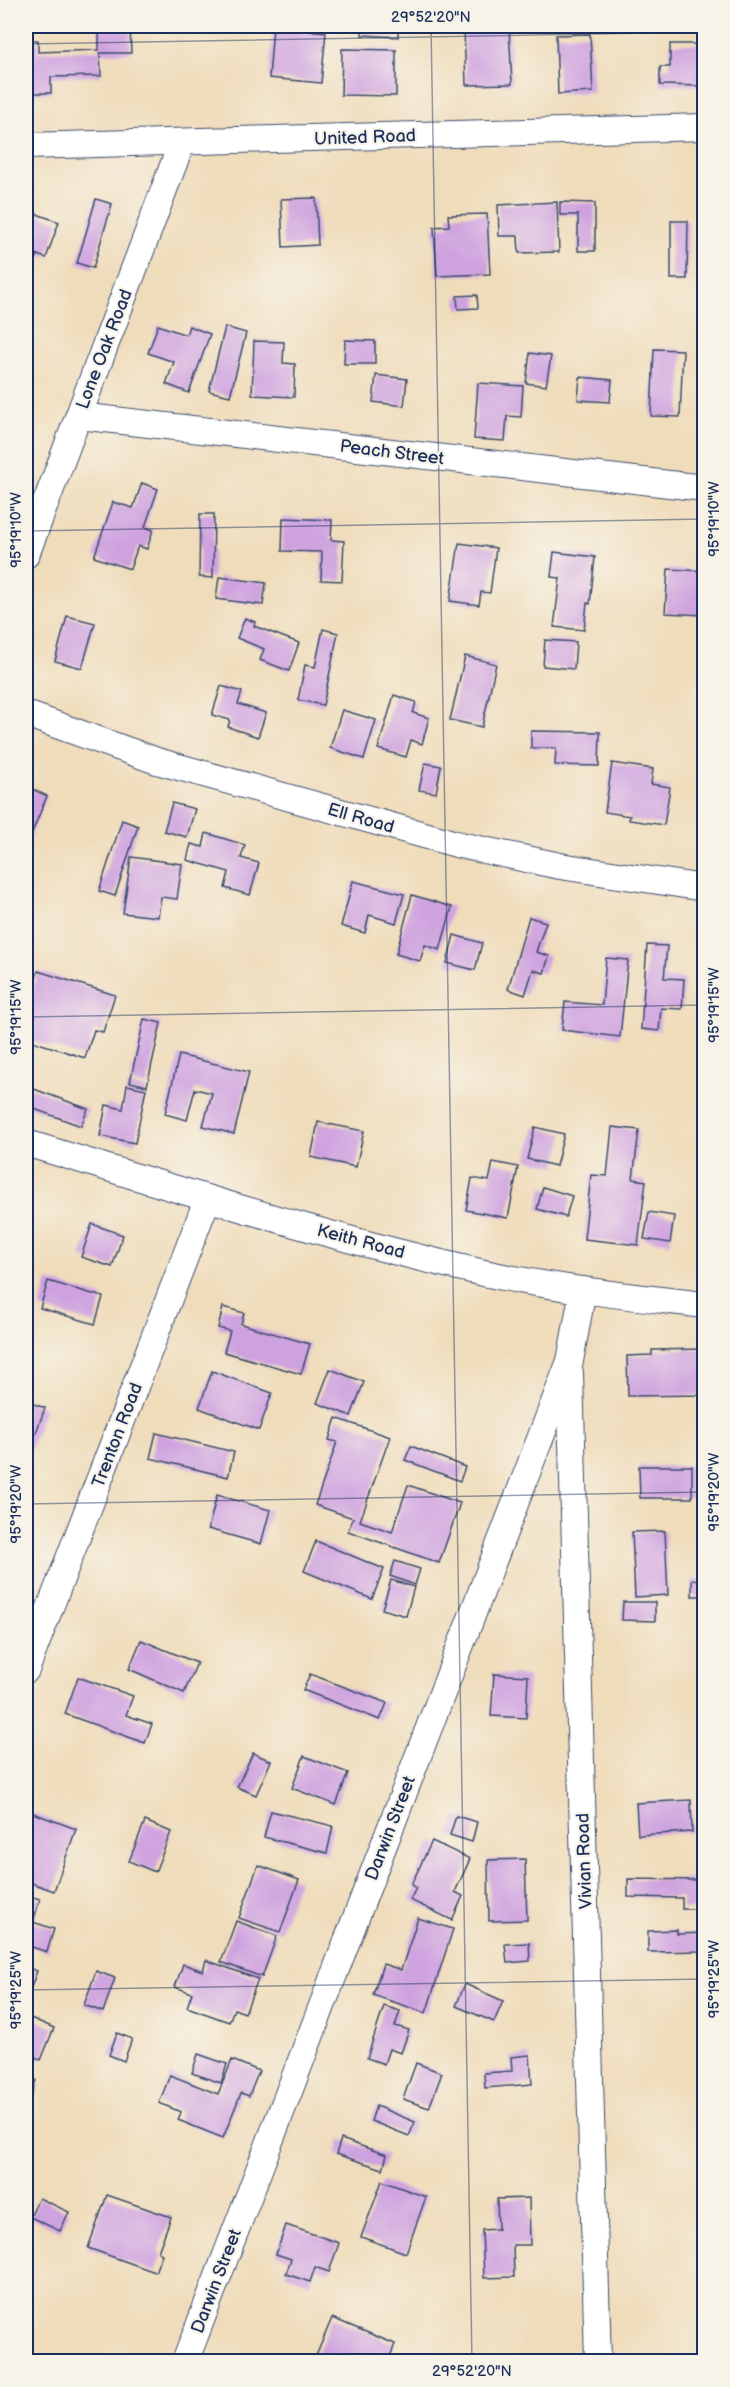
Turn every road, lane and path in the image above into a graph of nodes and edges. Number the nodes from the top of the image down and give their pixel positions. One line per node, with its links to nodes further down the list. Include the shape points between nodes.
1 (705, 127): 2 (street, United Road)
2 (182, 142): 3 (street, United Road); 4 (street, Lone Oak Road)
3 (26, 146)
4 (79, 416): 5 (street, Peach Street); 6 (street, Lone Oak Road)
5 (705, 488)
6 (26, 555)
7 (26, 714): 8 (street, Ell Road, via 157,761 460,846)
8 (705, 888)
9 (26, 1143): 10 (street, Keith Road)
10 (207, 1200): 11 (street, Keith Road, via 485,1273); 14 (street, Trenton Road)
11 (583, 1290): 12 (street, Keith Road); 13 (street, Darwin Street)
12 (705, 1305)
13 (570, 1361): 15 (street, Darwin Street); 16 (street, Vivian Road)
14 (26, 1670)
15 (185, 2361)
16 (598, 2361)

